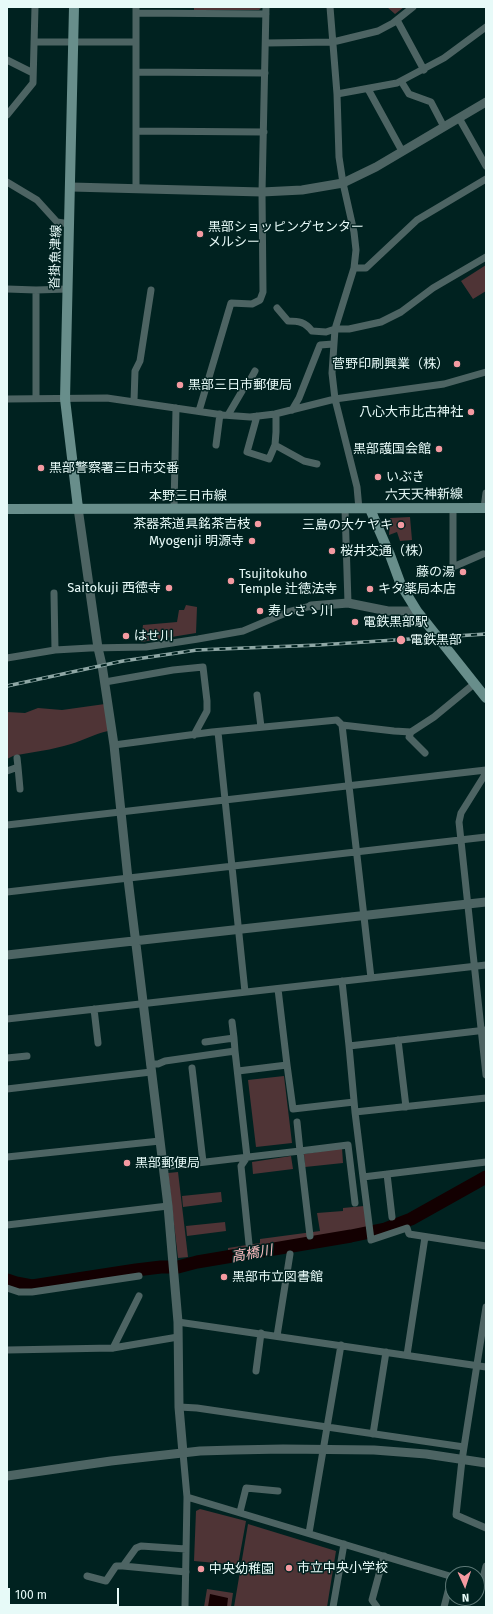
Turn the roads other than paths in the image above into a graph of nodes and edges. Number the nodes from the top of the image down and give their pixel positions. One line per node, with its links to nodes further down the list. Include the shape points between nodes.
1 (35, 7): 9 (street)
2 (74, 7): 10 (main road, 沓掛魚津線)
3 (330, 7): 12 (street)
4 (413, 7): 7 (street)
5 (136, 10): 6 (street); 11 (street)
6 (266, 10): 13 (street)
7 (397, 20): 12 (street, via 378,31); 15 (street)
8 (486, 27): 15 (street)
9 (34, 42): 10 (street); 17 (street)
10 (74, 42): 11 (street); 33 (main road, 沓掛魚津線)
11 (136, 42): 16 (street)
12 (333, 42): 13 (street); 21 (street)
13 (266, 43): 18 (street)
14 (7, 60): 17 (street)
15 (424, 70): 19 (street)
16 (136, 72): 18 (street); 26 (street)
17 (33, 73): 23 (street, via 33,83)
18 (265, 74): 27 (street)
19 (401, 81): 20 (street); 25 (street, via 409,94 431,102)
20 (368, 88): 21 (street); 28 (street)
21 (337, 94): 32 (street, via 339,157)
22 (486, 102): 24 (street)
23 (7, 115)
24 (458, 118): 25 (street); 29 (street)
25 (444, 127): 28 (street)
26 (136, 131): 27 (street); 34 (street)
27 (264, 132): 35 (street)
28 (402, 151): 32 (street)
29 (486, 166)
30 (486, 179): 38 (street, via 417,220 366,268)
31 (7, 182): 36 (street, via 37,200 57,222)
32 (343, 183): 35 (street, via 302,190); 38 (street, via 354,232)
33 (71, 187): 34 (street); 36 (main road, 沓掛魚津線)
34 (136, 189): 35 (street)
35 (262, 192): 55 (street, via 260,300 252,304 231,303)
36 (70, 224): 40 (main road, 沓掛魚津線)
37 (486, 257): 44 (street, via 433,288 401,312 381,322 349,329)
38 (354, 268): 44 (street)
39 (7, 288): 41 (street)
40 (68, 289): 41 (street); 50 (main road, 沓掛魚津線)
41 (36, 290): 49 (street)
42 (151, 290): 52 (street, via 140,361 135,372)
43 (277, 308): 44 (street, via 288,321 300,322 312,331 326,332)
44 (335, 329): 45 (street)
45 (333, 344): 51 (street, via 332,373); 54 (street, via 320,345)
46 (255, 371): 58 (street)
47 (486, 372): 51 (street, via 444,384)
48 (7, 398): 49 (street)
49 (36, 398): 50 (street)
50 (65, 399): 52 (street, via 107,398); 64 (main road, 沓掛魚津線)
51 (335, 399): 54 (street); 70 (street)
52 (134, 401): 53 (street)
53 (176, 408): 55 (street); 68 (street)
54 (292, 410): 57 (street)
55 (199, 411): 56 (street)
56 (220, 414): 58 (street); 60 (street)
57 (276, 414): 59 (street); 61 (street)
58 (228, 415): 59 (street)
59 (257, 416): 61 (street, via 247,452 269,459)
60 (216, 444)
61 (274, 445): 62 (street, via 304,461)
62 (316, 464)
63 (486, 493): 66 (street)
64 (78, 508): 67 (main road, 本野三日市線); 68 (main road, 本野三日市線); 76 (street)
65 (453, 508): 66 (main road, 六天天神新線); 70 (main road, 六天天神新線); 71 (street, via 453,567)
66 (485, 508)
67 (7, 509)
68 (174, 509): 69 (main road, 本野三日市線)
69 (345, 509): 70 (main road, 本野三日市線); 73 (street)
70 (365, 509): 75 (main road, 六天天神新線, via 390,555 401,585)
71 (483, 554)
72 (54, 593): 77 (street)
73 (348, 603): 74 (street); 75 (street, via 388,611)
74 (311, 606): 76 (street, via 288,612 243,631 146,647)
75 (417, 611): 80 (main road, 六天天神新線)
76 (98, 648): 77 (street); 79 (street)
77 (55, 650): 78 (street)
78 (7, 658)
79 (105, 682): 87 (street, via 203,667 206,711); 88 (street)
80 (474, 684): 82 (main road, 六天天神新線); 86 (street)
81 (257, 695): 84 (street)
82 (486, 698)
83 (342, 725): 84 (street, via 337,720); 86 (street); 95 (street)
84 (262, 727): 85 (street)
85 (218, 732): 87 (street); 97 (street)
86 (411, 732): 89 (street, via 409,737)
87 (194, 735): 88 (street)
88 (114, 745): 98 (street)
89 (425, 754)
90 (17, 758): 91 (street)
91 (18, 767): 93 (street); 96 (street)
92 (486, 770): 95 (street)
93 (7, 772)
94 (486, 773): 101 (street, via 461,813 459,822)
95 (348, 785): 97 (street); 102 (street)
96 (20, 788)
97 (225, 799): 98 (street); 103 (street)
98 (121, 811): 99 (street); 104 (street)
99 (7, 825)
100 (486, 838): 101 (street)
101 (462, 841): 102 (street); 107 (street)
102 (356, 852): 103 (street); 108 (street)
103 (232, 866): 104 (street); 109 (street)
104 (128, 879): 105 (street); 110 (street)
105 (7, 892)
106 (486, 902): 107 (street)
107 (468, 904): 108 (street); 113 (street)
108 (364, 916): 109 (street); 114 (street)
109 (239, 929): 110 (street); 117 (street)
110 (136, 940): 111 (street); 118 (street)
111 (7, 955)
112 (486, 965): 113 (street)
113 (474, 966): 114 (street); 122 (street)
114 (371, 978): 115 (street)
115 (342, 981): 116 (street); 127 (street)
116 (278, 988): 117 (street); 131 (street)
117 (245, 992): 118 (street)
118 (144, 1004): 119 (street); 132 (street)
119 (94, 1009): 120 (street); 126 (street)
120 (7, 1019)
121 (232, 1022): 123 (street)
122 (483, 1031): 124 (street); 135 (street)
123 (234, 1038): 125 (street); 128 (street)
124 (398, 1040): 127 (street); 139 (street)
125 (205, 1042)
126 (98, 1044)
127 (349, 1046): 138 (street)
128 (235, 1051): 132 (street, via 165,1061); 134 (street)
129 (27, 1056): 130 (street)
130 (7, 1058)
131 (287, 1065): 134 (street); 138 (street, via 293,1109)
132 (151, 1068): 136 (street); 142 (street)
133 (192, 1068): 146 (street)
134 (238, 1071): 145 (street)
135 (486, 1076)
136 (7, 1089)
137 (486, 1098): 139 (street)
138 (354, 1102): 140 (street)
139 (406, 1107): 140 (street)
140 (355, 1112): 150 (street)
141 (297, 1122): 143 (street)
142 (160, 1141): 144 (street); 148 (street)
143 (300, 1151): 145 (street); 151 (street, via 348,1145); 155 (street)
144 (7, 1157)
145 (248, 1157): 146 (street); 157 (street, via 241,1166)
146 (203, 1162): 148 (street)
147 (486, 1162): 149 (street)
148 (163, 1167): 152 (street)
149 (387, 1174): 150 (street); 153 (street)
150 (363, 1177): 156 (street, via 371,1240 407,1228 409,1234)
151 (355, 1203)
152 (168, 1206): 154 (street); 164 (street)
153 (392, 1217)
154 (7, 1225)
155 (310, 1236)
156 (425, 1237): 158 (street); 172 (street)
157 (249, 1244)
158 (486, 1246)
159 (290, 1254): 167 (street)
160 (139, 1276): 161 (street, via 32,1292 19,1292)
161 (7, 1288)
162 (139, 1296): 169 (street)
163 (486, 1307): 173 (street)
164 (178, 1322): 165 (street); 166 (street)
165 (261, 1333): 167 (street); 175 (street)
166 (178, 1336): 169 (street); 176 (street)
167 (277, 1336): 168 (street)
168 (341, 1345): 171 (street); 177 (street)
169 (113, 1348): 170 (street)
170 (7, 1350)
171 (386, 1352): 172 (street); 178 (street)
172 (407, 1355): 173 (street)
173 (476, 1366): 174 (street); 179 (street)
174 (486, 1367)
175 (256, 1371)
176 (179, 1407): 177 (street); 181 (street)
177 (328, 1428): 178 (street); 180 (street)
178 (372, 1434): 179 (street)
179 (464, 1447): 182 (street)
180 (324, 1449): 181 (street, via 234,1450); 182 (street, via 426,1454); 189 (street)
181 (183, 1454): 184 (street); 186 (street)
182 (462, 1460): 183 (street); 188 (street, via 456,1514)
183 (486, 1463)
184 (7, 1476)
185 (278, 1491): 187 (street, via 246,1488)
186 (187, 1497): 187 (street); 191 (street)
187 (240, 1512): 189 (street)
188 (486, 1528)
189 (309, 1533): 190 (street)
190 (344, 1544): 192 (street); 198 (street)
191 (186, 1549): 193 (street, via 141,1546 136,1548); 194 (street)
192 (384, 1556): 195 (street); 199 (street, via 372,1600)
193 (123, 1566): 194 (street); 196 (street, via 116,1566 106,1581)
194 (186, 1572): 197 (street)
195 (445, 1574)
196 (87, 1576)
197 (185, 1607)
198 (333, 1607)
199 (376, 1607)

